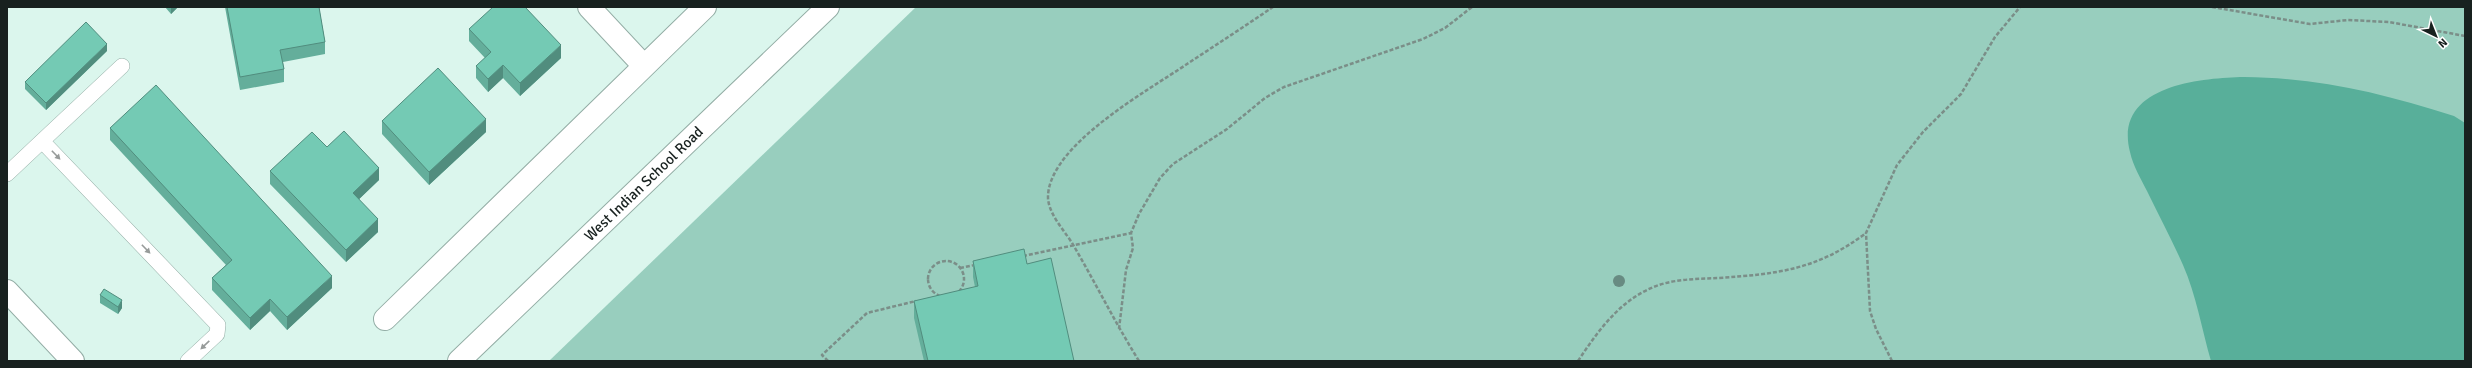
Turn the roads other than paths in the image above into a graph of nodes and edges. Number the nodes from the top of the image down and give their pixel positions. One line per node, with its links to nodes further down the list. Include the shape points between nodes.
1 (589, 7): 5 (main road)
2 (705, 7): 5 (main road)
3 (828, 7): 12 (main road, West Indian School Road)
4 (122, 66): 6 (lane)
5 (644, 66): 9 (main road)
6 (42, 142): 7 (lane); 11 (lane, one-way to 11, via 218,325 217,334)
7 (7, 174)
8 (7, 290): 10 (main road)
9 (385, 319)
10 (73, 361)
11 (188, 361)
12 (459, 361)

